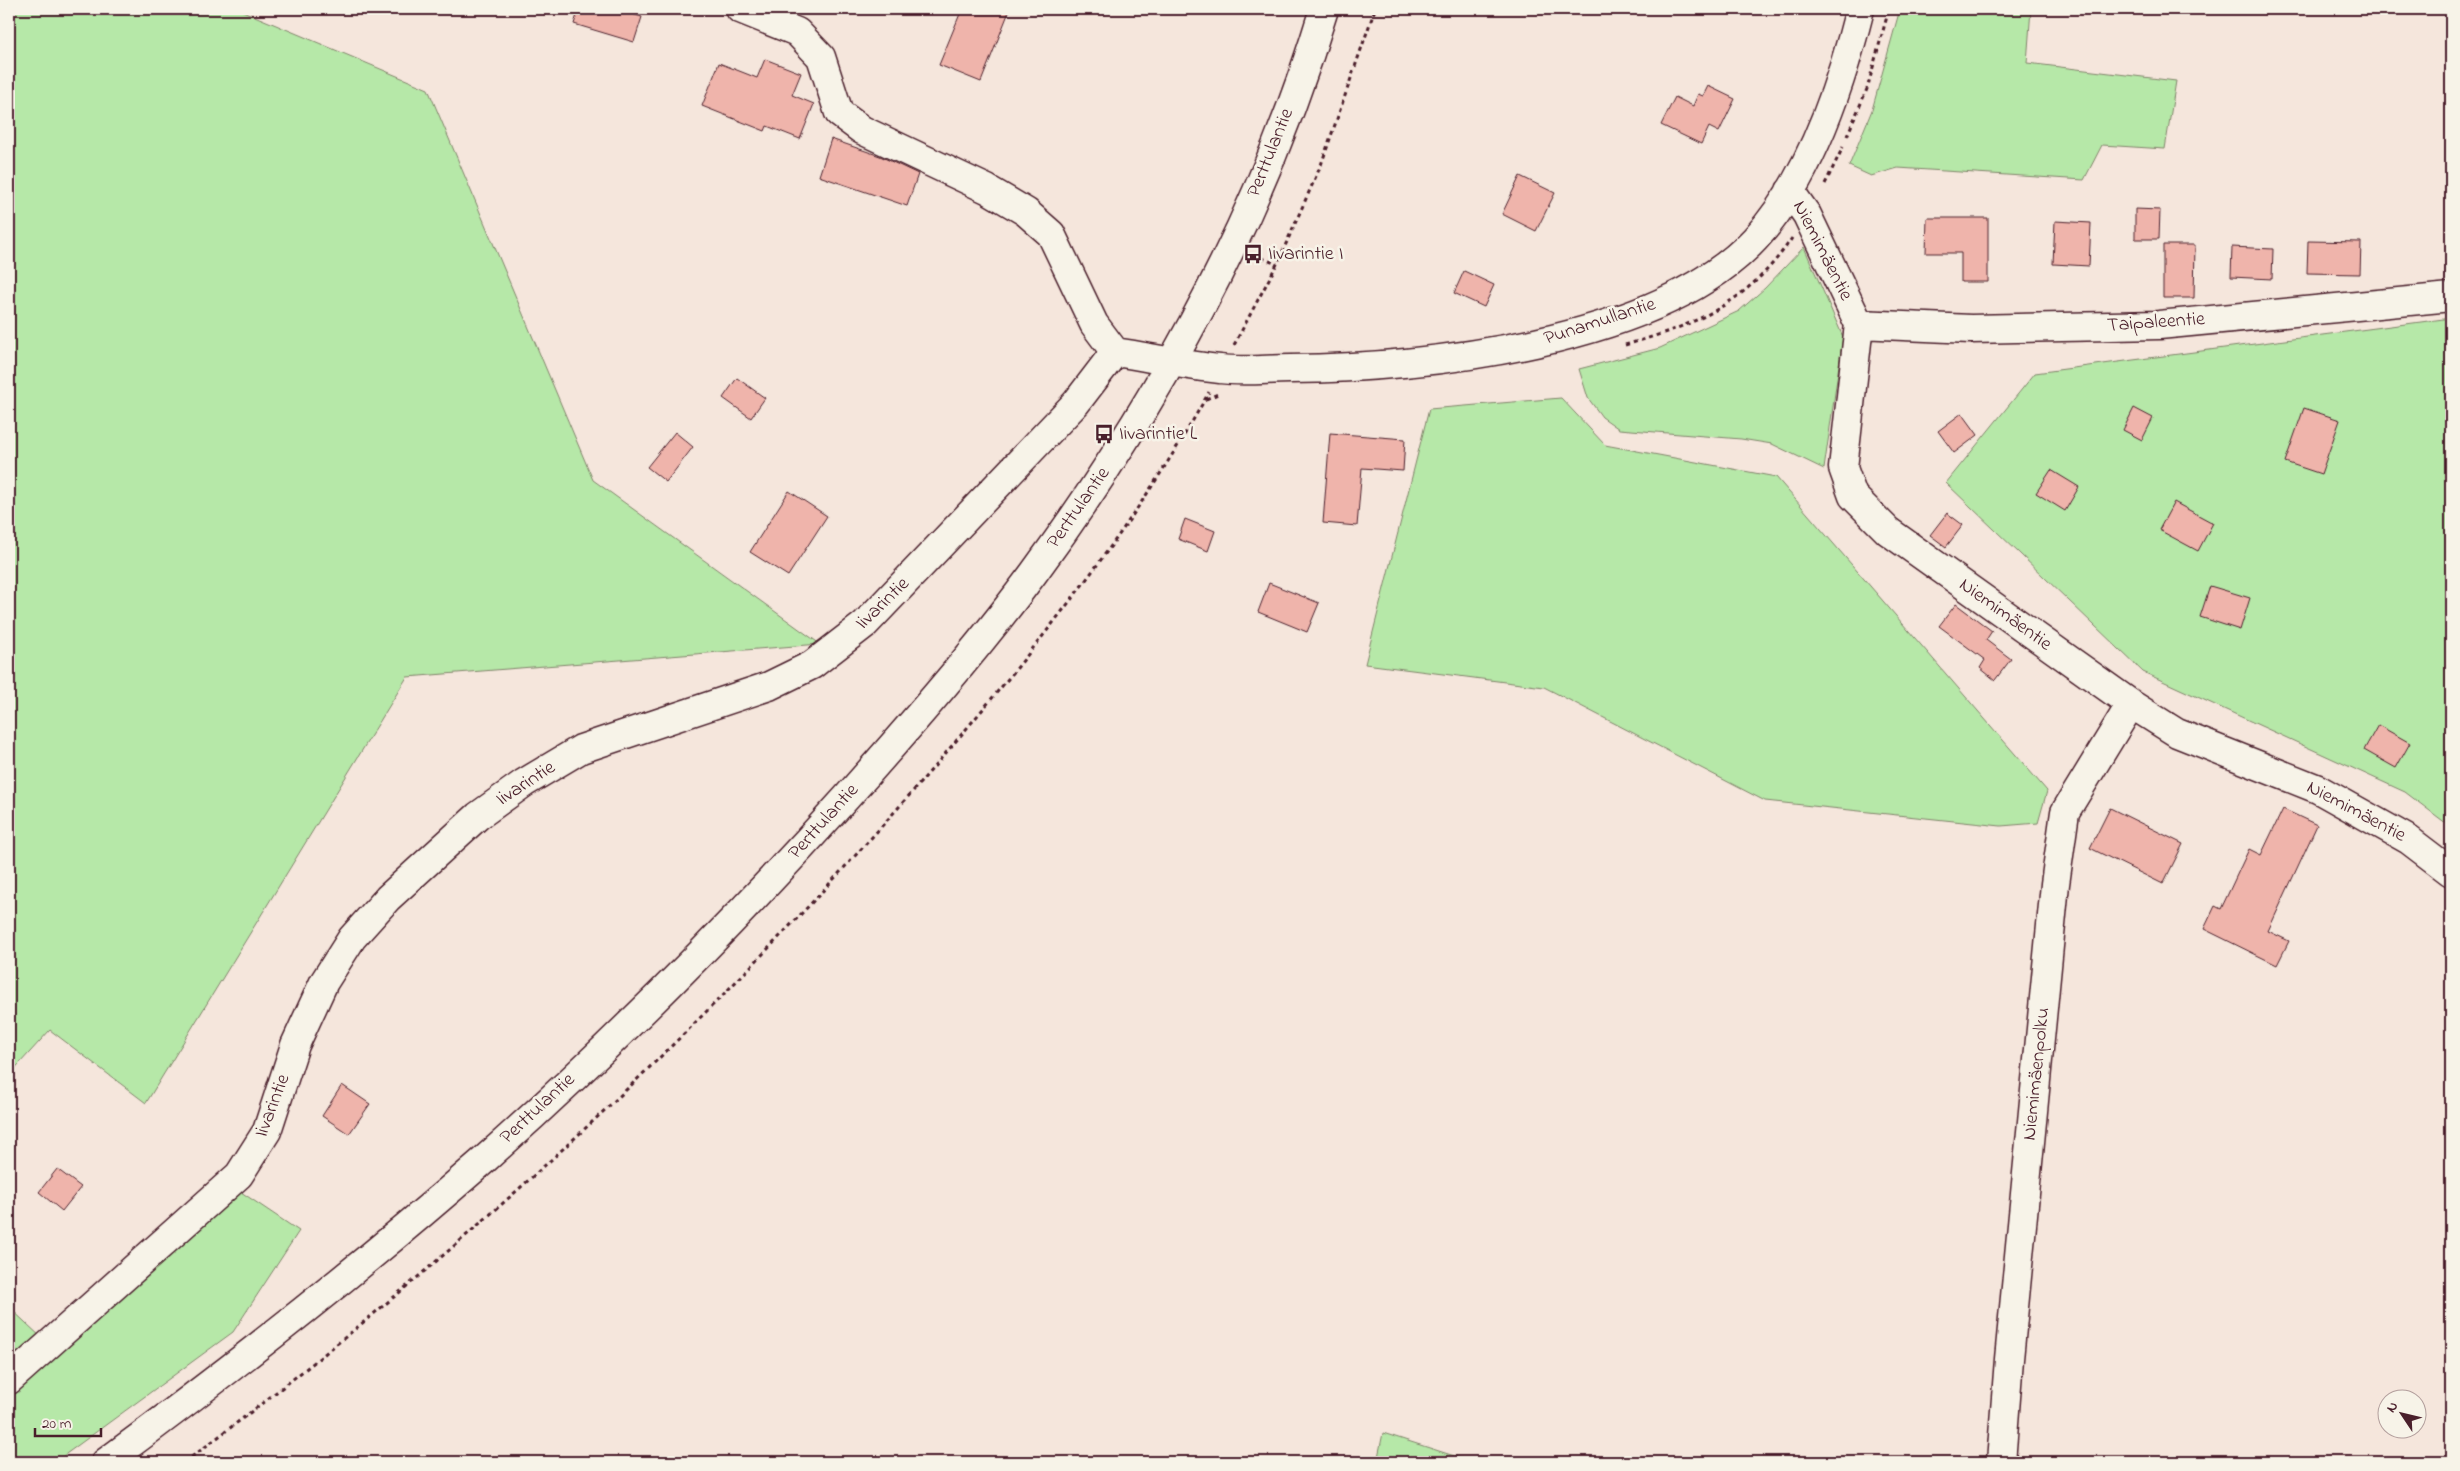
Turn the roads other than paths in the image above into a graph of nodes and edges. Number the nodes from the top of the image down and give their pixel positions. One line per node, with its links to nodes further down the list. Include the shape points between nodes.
1 (740, 9): 7 (street, via 797,32 821,56 839,113 862,130 987,190 1026,212 1051,234 1094,324)
2 (1324, 9): 8 (street, Perttulantie, via 1310,56 1265,170 1211,289)
3 (1860, 9): 4 (street, Punamullantie, via 1837,86)
4 (1790, 191): 6 (street, Niemimäentie, via 1807,215); 8 (street, Punamullantie, via 1755,239 1720,269 1689,290 1604,324 1530,344 1458,358 1224,380)
5 (2451, 297): 6 (street, Taipaleentie, via 2158,324 1971,329)
6 (1859, 324): 9 (street, Niemimäentie, via 1844,468 1853,496 1888,531)
7 (1115, 352): 8 (street); 11 (street, Iivarintie, via 1076,402 871,618 812,665 769,686 582,749 524,783 478,816 388,898 352,938 324,982 295,1044 267,1131 239,1175)
8 (1173, 361): 12 (street, Perttulantie, via 1125,441 1029,579 924,710 791,859 691,964 462,1178 327,1293)
9 (2131, 704): 10 (street, Niemimäentie, via 2177,732 2318,789 2409,840); 13 (street, Niemimäenpolku, via 2065,812 2053,904)
10 (2451, 872)
11 (9, 1380)
12 (106, 1462)
13 (2001, 1462)

